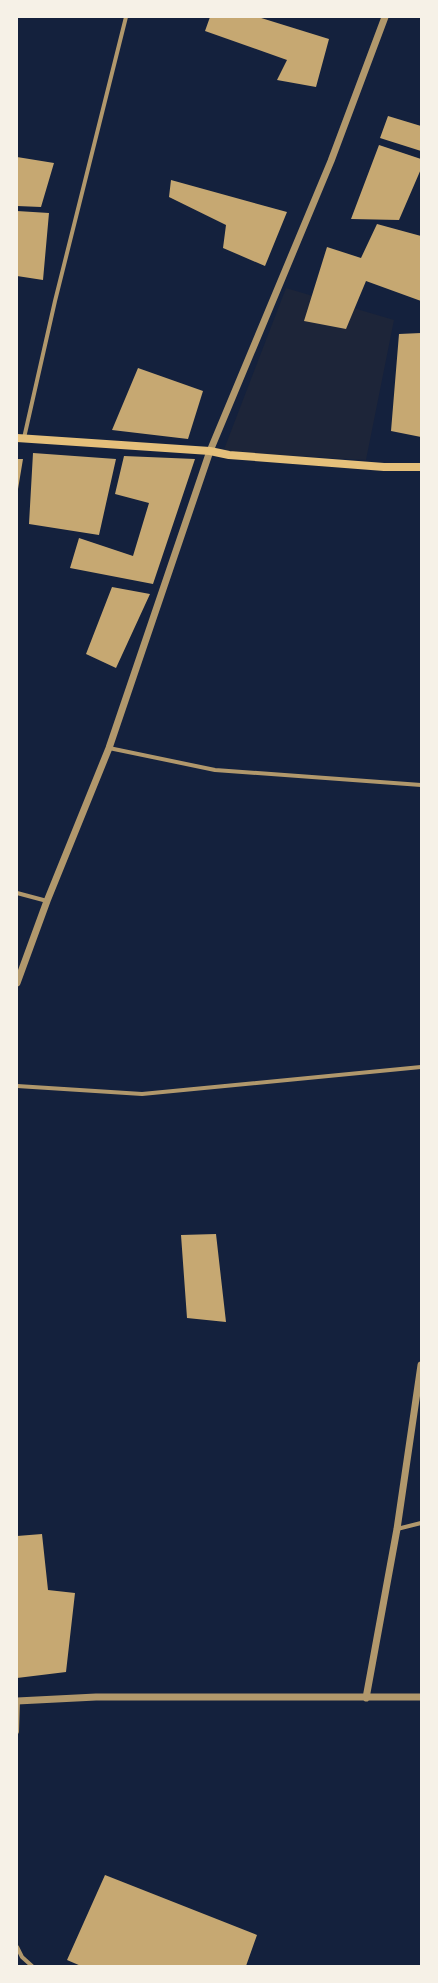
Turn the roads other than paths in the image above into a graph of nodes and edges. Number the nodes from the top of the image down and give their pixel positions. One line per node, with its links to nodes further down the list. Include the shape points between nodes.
1 (126, 17): 3 (street)
2 (385, 17): 4 (street, via 331,161)
3 (21, 438): 4 (main road)
4 (210, 451): 5 (main road, via 260,458 384,467); 6 (street)
5 (421, 467)
6 (109, 748): 7 (street, via 215,770); 9 (street)
7 (421, 786)
8 (17, 893): 9 (street)
9 (47, 901): 10 (street)
10 (17, 983)
11 (421, 1067): 12 (street, via 142,1094)
12 (17, 1086)
13 (421, 1365): 15 (street)
14 (421, 1523): 15 (street)
15 (397, 1529): 17 (street)
16 (421, 1697): 17 (street)
17 (366, 1698): 18 (street, via 96,1697)
18 (18, 1700): 19 (street)
19 (17, 1732)
20 (17, 1947): 21 (street, via 22,1957)
21 (32, 1966)

